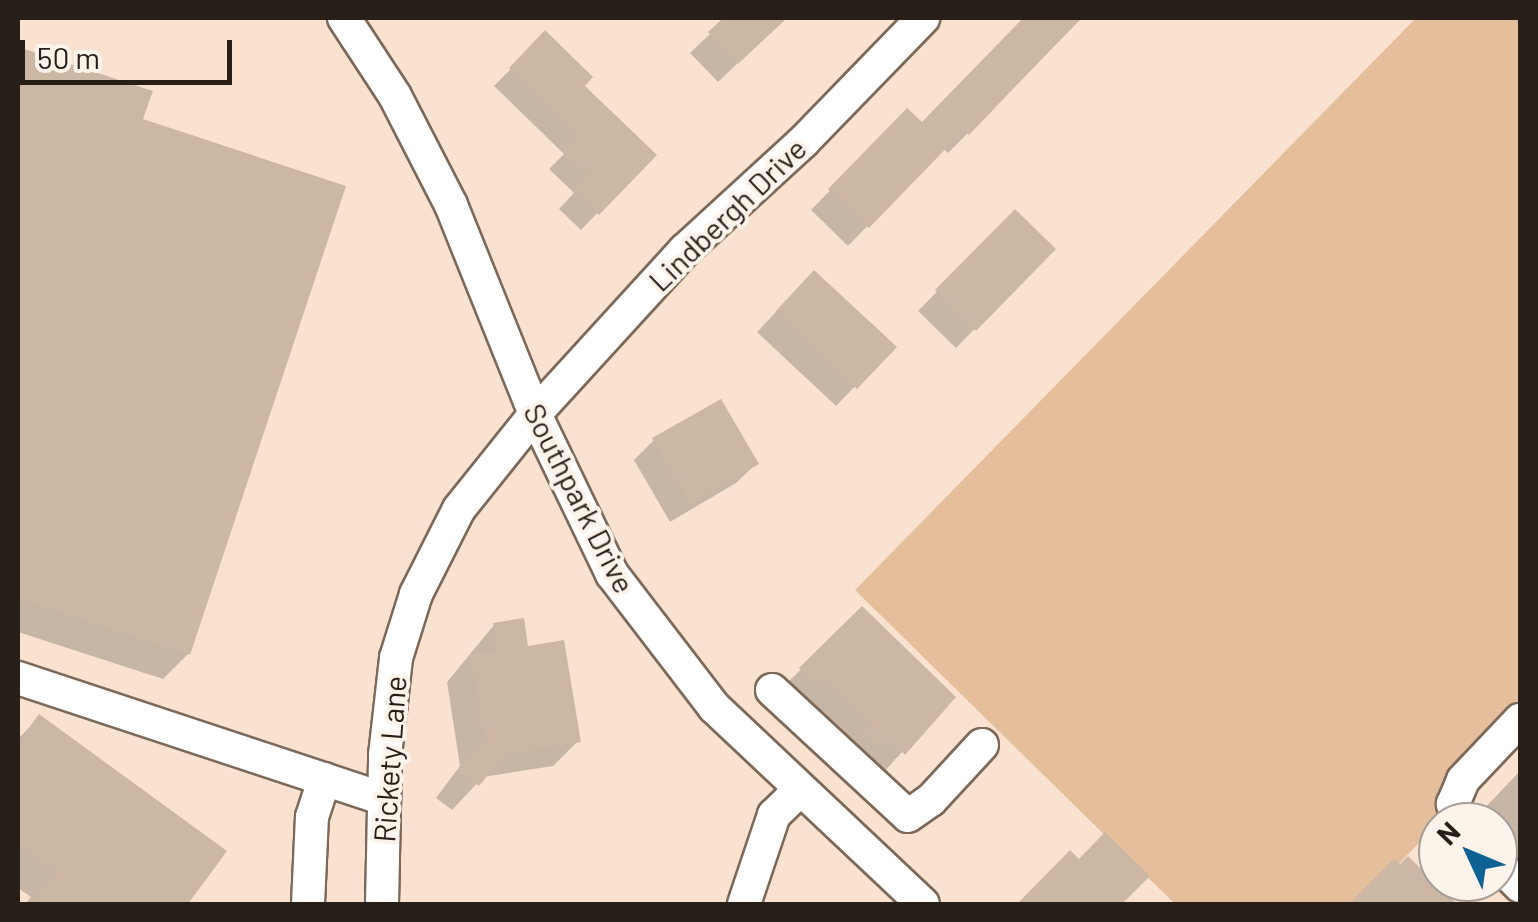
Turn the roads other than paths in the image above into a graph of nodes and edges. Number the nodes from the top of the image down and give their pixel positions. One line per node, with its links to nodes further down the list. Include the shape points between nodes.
1 (344, 18): 3 (street, Southpark Drive, via 395,96 451,206)
2 (922, 18): 3 (street, Lindbergh Drive, via 803,142 685,250)
3 (535, 414): 6 (street, Southpark Drive, via 612,574 714,708); 10 (street, Rickety Lane, via 459,509 416,594 390,690)
4 (18, 678): 8 (street)
5 (1520, 720): 12 (street, via 1462,780)
6 (754, 745): 9 (street, Southpark Drive); 11 (street, via 781,698)
7 (982, 745): 11 (street, via 908,816)
8 (324, 779): 10 (street); 15 (street, via 312,817)
9 (800, 789): 13 (street, Southpark Drive); 17 (street, via 774,815)
10 (384, 799): 16 (street, Rickety Lane)
11 (890, 802): 13 (street)
12 (1454, 802)
13 (853, 839): 18 (street, Southpark Drive)
14 (1520, 887): 19 (street)
15 (308, 904)
16 (382, 904)
17 (744, 904)
18 (923, 904)
19 (1505, 904)

